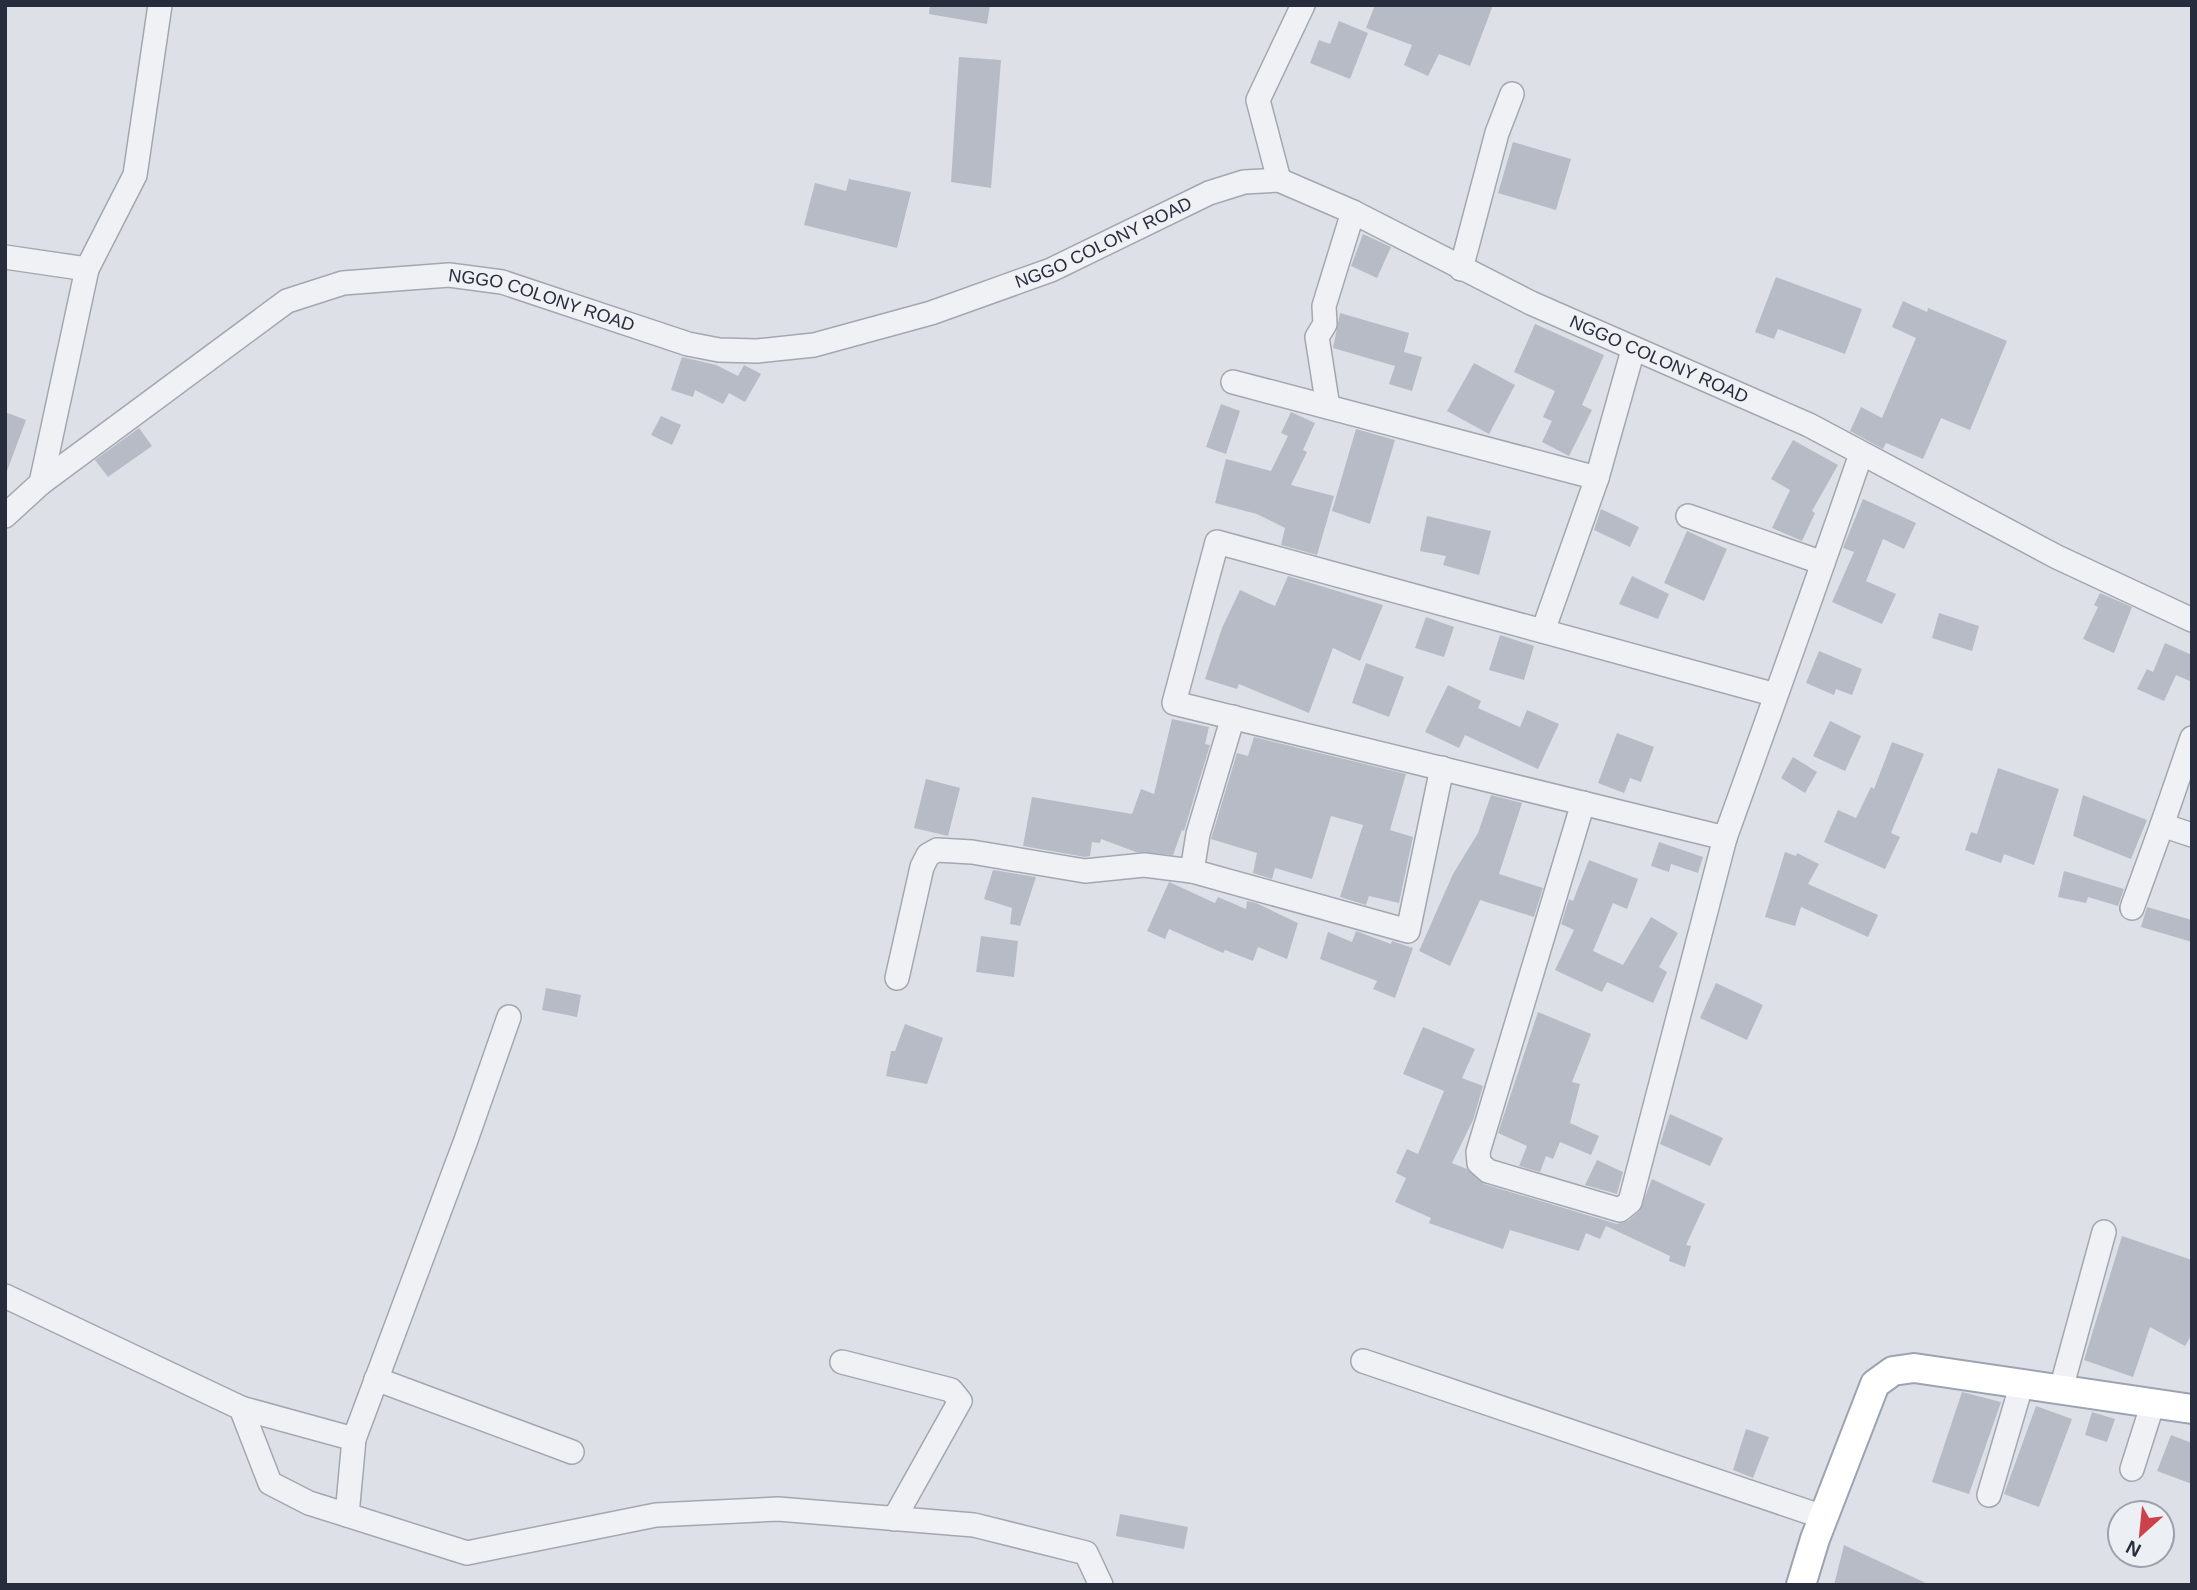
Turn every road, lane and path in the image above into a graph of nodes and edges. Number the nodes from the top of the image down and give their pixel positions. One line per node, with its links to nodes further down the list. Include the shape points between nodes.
1 (160, 5): 7 (street, via 135,175)
2 (1303, 5): 4 (street, via 1258,100)
3 (1512, 94): 8 (street)
4 (1279, 180): 5 (street, NGGO COLONY ROAD); 14 (street, NGGO COLONY ROAD, via 1244,182 1209,193 1051,270 931,313 814,345 719,350 688,344 502,282 449,275 343,283 287,301)
5 (1353, 212): 8 (street, NGGO COLONY ROAD); 11 (street, via 1324,306 1325,324 1317,337)
6 (5, 257): 7 (street)
7 (87, 269): 14 (street)
8 (1461, 269): 9 (street, NGGO COLONY ROAD)
9 (1633, 350): 12 (street, NGGO COLONY ROAD, via 1809,425); 13 (street)
10 (1233, 382): 11 (street)
11 (1328, 407): 13 (street)
12 (1861, 454): 17 (street); 18 (street, NGGO COLONY ROAD, via 2057,557)
13 (1597, 478): 19 (street)
14 (41, 483): 15 (street, NGGO COLONY ROAD)
15 (5, 516)
16 (1688, 516): 17 (street)
17 (1823, 563): 20 (street)
18 (2192, 620)
19 (1543, 631): 20 (street); 21 (street, via 1217,542 1174,703)
20 (1776, 695): 27 (street)
21 (1233, 718): 23 (street); 28 (street, via 1198,834)
22 (2192, 738): 25 (street)
23 (1442, 768): 24 (street); 28 (street, via 1408,931)
24 (1583, 803): 27 (street); 27 (street, via 1478,1152 1479,1163 1488,1171 1620,1210 1630,1202)
25 (2162, 825): 26 (street); 29 (street)
26 (2192, 835)
27 (1725, 838)
28 (1192, 871): 30 (street, via 1144,865 1085,871 937,850 922,867)
29 (2132, 908)
30 (897, 978)
31 (509, 1017): 36 (street)
32 (2104, 1232): 38 (street)
33 (5, 1296): 40 (street)
34 (1363, 1361): 47 (street)
35 (842, 1362): 48 (street, via 951,1390 960,1401)
36 (376, 1378): 42 (street); 43 (street)
37 (2022, 1383): 38 (main road); 45 (street); 47 (main road, via 1914,1368 1893,1371 1875,1384)
38 (2061, 1388): 39 (main road)
39 (2153, 1403): 41 (main road); 44 (street)
40 (241, 1408): 42 (street); 46 (street, via 270,1483 309,1503)
41 (2192, 1409)
42 (354, 1439): 46 (street)
43 (572, 1452)
44 (2132, 1469)
45 (1990, 1495)
46 (347, 1515): 48 (street, via 467,1553 656,1515 778,1509)
47 (1823, 1517): 50 (main road)
48 (894, 1519): 49 (street, via 974,1525 1086,1553)
49 (1101, 1585)
50 (1801, 1585)

